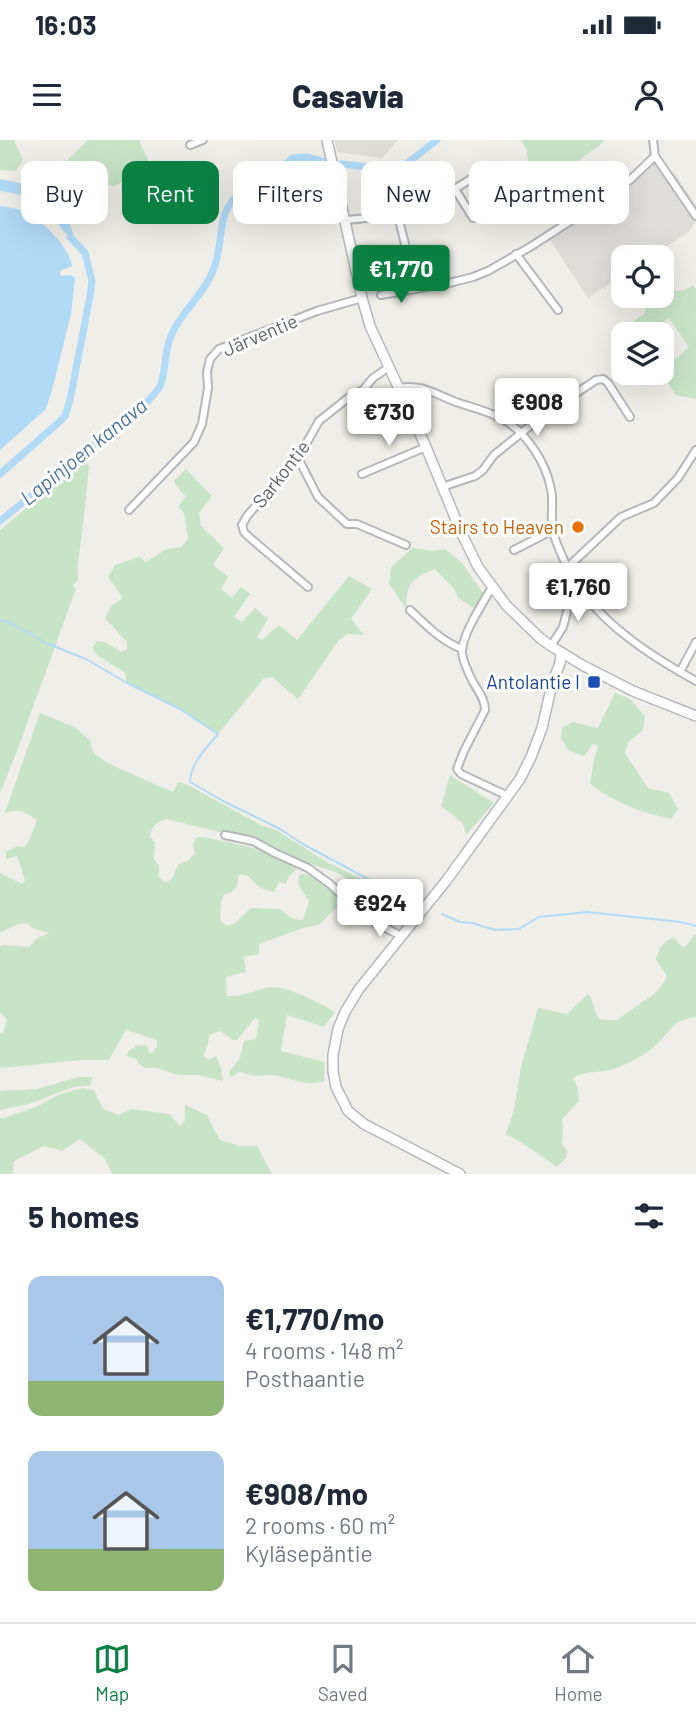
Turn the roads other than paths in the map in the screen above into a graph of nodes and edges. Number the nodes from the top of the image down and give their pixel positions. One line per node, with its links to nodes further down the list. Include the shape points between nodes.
1 (203, 140): 4 (street)
2 (327, 140): 6 (main road)
3 (653, 140): 5 (street)
4 (190, 145)
5 (655, 156): 10 (street); 13 (street, via 630,180)
6 (332, 161)
7 (469, 180): 8 (street)
8 (455, 189): 9 (street)
9 (469, 212)
10 (696, 216)
11 (346, 224): 16 (main road)
12 (400, 224): 14 (street)
13 (516, 254): 14 (street, via 473,277); 17 (street)
14 (416, 288): 15 (street)
15 (381, 295)
16 (362, 298): 18 (main road); 27 (street, Järventie, via 219,349 210,359 202,424 194,442)
17 (558, 310)
18 (390, 367): 19 (main road); 24 (street, Sarkontie, via 320,421)
19 (399, 388): 21 (street, via 422,387 501,418); 22 (main road)
20 (630, 417): 21 (street, via 608,383 596,380)
21 (522, 433): 26 (street, via 475,476); 28 (street, via 549,481)
22 (426, 447): 25 (street); 26 (main road)
23 (696, 450): 31 (street, via 659,498 621,517)
24 (298, 458): 29 (street, via 318,497 347,524); 33 (street, Sarkontie, via 242,524 249,537)
25 (362, 474)
26 (442, 487): 34 (main road, via 478,567)
27 (129, 510)
28 (552, 530): 30 (street); 31 (street)
29 (406, 545)
30 (513, 550)
31 (568, 567): 32 (street)
32 (577, 584): 37 (street, via 563,627); 40 (street, via 632,641)
33 (308, 587)
34 (492, 587): 37 (main road); 38 (street)
35 (410, 610): 38 (street, via 436,634)
36 (696, 642): 40 (street)
37 (551, 646): 39 (main road)
38 (462, 649): 43 (street, via 485,710 457,769)
39 (561, 653): 42 (main road, via 633,691); 43 (main road, via 542,728)
40 (680, 672): 41 (street)
41 (696, 681)
42 (696, 716)
43 (508, 796): 45 (main road)
44 (225, 835): 45 (street, via 253,841 308,868 369,919)
45 (401, 936): 46 (main road, via 359,989 341,1021 333,1055 336,1087 348,1111 364,1124)
46 (460, 1174)

